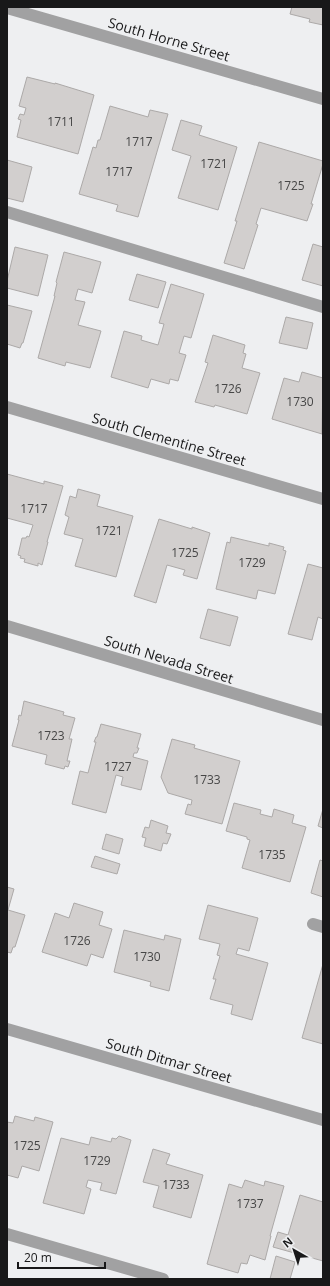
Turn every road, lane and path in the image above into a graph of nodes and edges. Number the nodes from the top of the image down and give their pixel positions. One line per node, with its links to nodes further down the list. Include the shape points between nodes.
1 (7, 8): 2 (street, South Horne Street)
2 (323, 99)
3 (7, 212): 4 (street)
4 (323, 307)
5 (7, 407): 6 (street, South Clementine Street)
6 (323, 499)
7 (7, 626): 8 (street, South Nevada Street)
8 (323, 720)
9 (7, 1029): 10 (street, South Ditmar Street)
10 (323, 1120)
11 (7, 1234): 12 (street)
12 (163, 1279)

